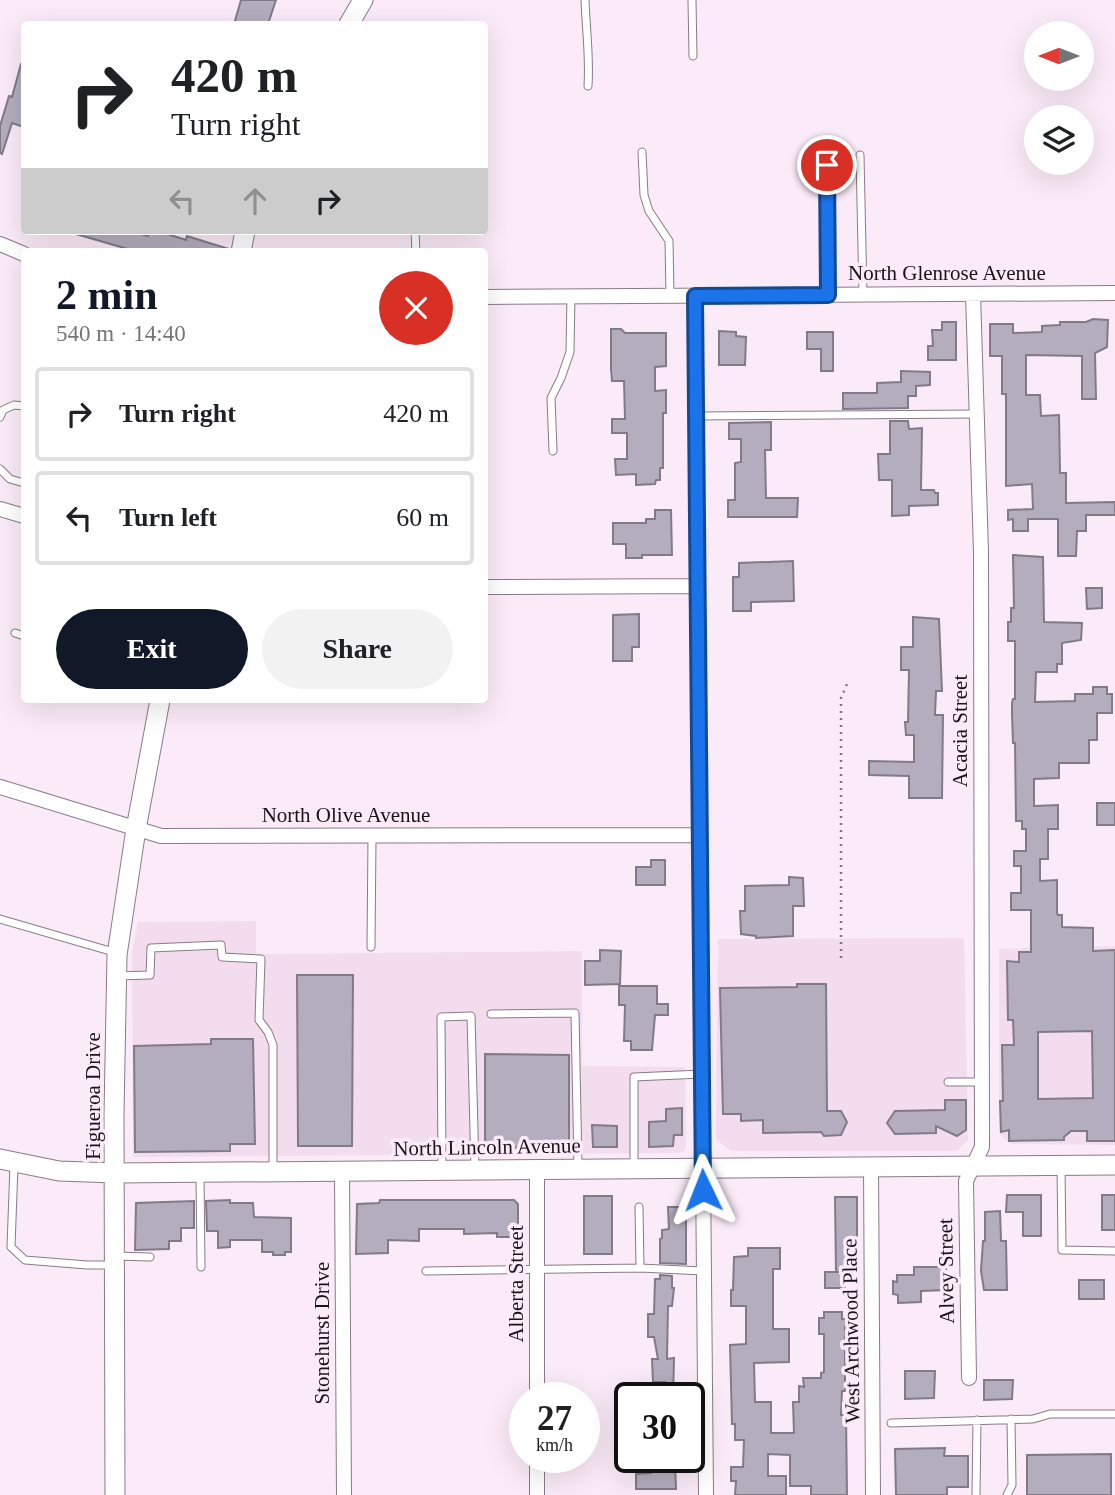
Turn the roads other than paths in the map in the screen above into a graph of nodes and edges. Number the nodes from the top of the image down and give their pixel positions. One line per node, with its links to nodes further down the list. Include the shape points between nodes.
1 (363, 0): 4 (main road)
2 (585, 0): 6 (lane)
3 (692, 0): 5 (lane)
4 (351, 21)
5 (693, 55)
6 (589, 86)
7 (642, 152): 17 (lane, via 644,195 668,241)
8 (860, 155): 15 (lane)
9 (827, 165): 14 (lane)
10 (0, 244): 11 (street)
11 (21, 253)
12 (1115, 293): 13 (street, North Glenrose Avenue)
13 (973, 294): 15 (street, North Glenrose Avenue); 21 (street, Acacia Street)
14 (828, 295): 15 (street, North Glenrose Avenue); 18 (street, North Glenrose Avenue)
15 (863, 295)
16 (571, 296): 17 (street, North Glenrose Avenue); 19 (street, North Glenrose Avenue); 24 (lane, via 570,352 551,398)
17 (670, 296): 18 (street, North Glenrose Avenue)
18 (695, 296): 22 (street)
19 (488, 297)
20 (21, 406): 23 (lane, via 3,410)
21 (977, 414): 22 (lane); 45 (street, Acacia Street)
22 (695, 416): 29 (street)
23 (0, 417)
24 (553, 451)
25 (0, 469): 26 (lane)
26 (21, 482)
27 (0, 509): 28 (street)
28 (21, 515)
29 (697, 586): 30 (street); 36 (street)
30 (488, 587)
31 (15, 633): 32 (lane)
32 (21, 635)
33 (159, 703): 35 (main road, Figueroa Drive)
34 (0, 787): 35 (street, North Olive Avenue)
35 (136, 829): 37 (street, North Olive Avenue, via 161,836); 40 (main road, Figueroa Drive)
36 (699, 835): 37 (street, North Olive Avenue); 43 (street)
37 (372, 837): 39 (lane)
38 (0, 919): 40 (lane)
39 (371, 947)
40 (117, 953): 41 (main road, Figueroa Drive)
41 (116, 976): 58 (lane, via 150,975 151,948 221,945 222,957 261,959 259,1020 273,1045); 59 (main road, Figueroa Drive)
42 (491, 1014): 53 (lane, via 575,1013)
43 (702, 1074): 51 (lane, via 634,1077); 54 (street)
44 (948, 1082): 45 (lane)
45 (981, 1082): 49 (street, Acacia Street, via 982,1147)
46 (7, 1161): 59 (main road, North Lincoln Avenue, via 59,1171); 64 (lane, via 11,1247 25,1260 87,1265)
47 (1061, 1165): 48 (main road, North Lincoln Avenue); 49 (main road, North Lincoln Avenue); 62 (lane, via 1062,1250)
48 (1115, 1165)
49 (975, 1166): 50 (main road, North Lincoln Avenue); 70 (street, Alvey Street, via 966,1181)
50 (871, 1167): 54 (main road, North Lincoln Avenue); 81 (street, West Archwood Place)
51 (634, 1168): 53 (main road, North Lincoln Avenue); 54 (main road, North Lincoln Avenue)
52 (537, 1169): 53 (main road, North Lincoln Avenue); 56 (main road, North Lincoln Avenue); 67 (street, Alberta Street)
53 (578, 1169)
54 (703, 1169): 69 (street)
55 (442, 1170): 56 (main road, North Lincoln Avenue); 56 (lane, via 440,1017 471,1016); 57 (main road, North Lincoln Avenue)
56 (475, 1170)
57 (342, 1171): 58 (main road, North Lincoln Avenue); 78 (street, Stonehurst Drive)
58 (273, 1172): 60 (main road, North Lincoln Avenue)
59 (116, 1173): 60 (main road, North Lincoln Avenue); 64 (main road, Figueroa Drive)
60 (200, 1173): 65 (lane)
61 (639, 1207): 66 (lane)
62 (1115, 1251)
63 (150, 1257): 64 (lane)
64 (115, 1260): 77 (main road, Figueroa Drive)
65 (201, 1267)
66 (640, 1268): 67 (lane); 69 (lane)
67 (537, 1269): 68 (lane); 71 (street, Alberta Street)
68 (426, 1271)
69 (704, 1271): 80 (street)
70 (969, 1378)
71 (537, 1382)
72 (1115, 1414): 73 (lane)
73 (1011, 1419): 74 (lane); 83 (lane, via 1012,1485)
74 (977, 1420): 75 (lane); 82 (lane)
75 (891, 1423)
76 (537, 1473): 79 (street)
77 (115, 1495)
78 (344, 1495)
79 (537, 1495)
80 (706, 1495)
81 (873, 1495)
82 (976, 1495)
83 (1007, 1495)

